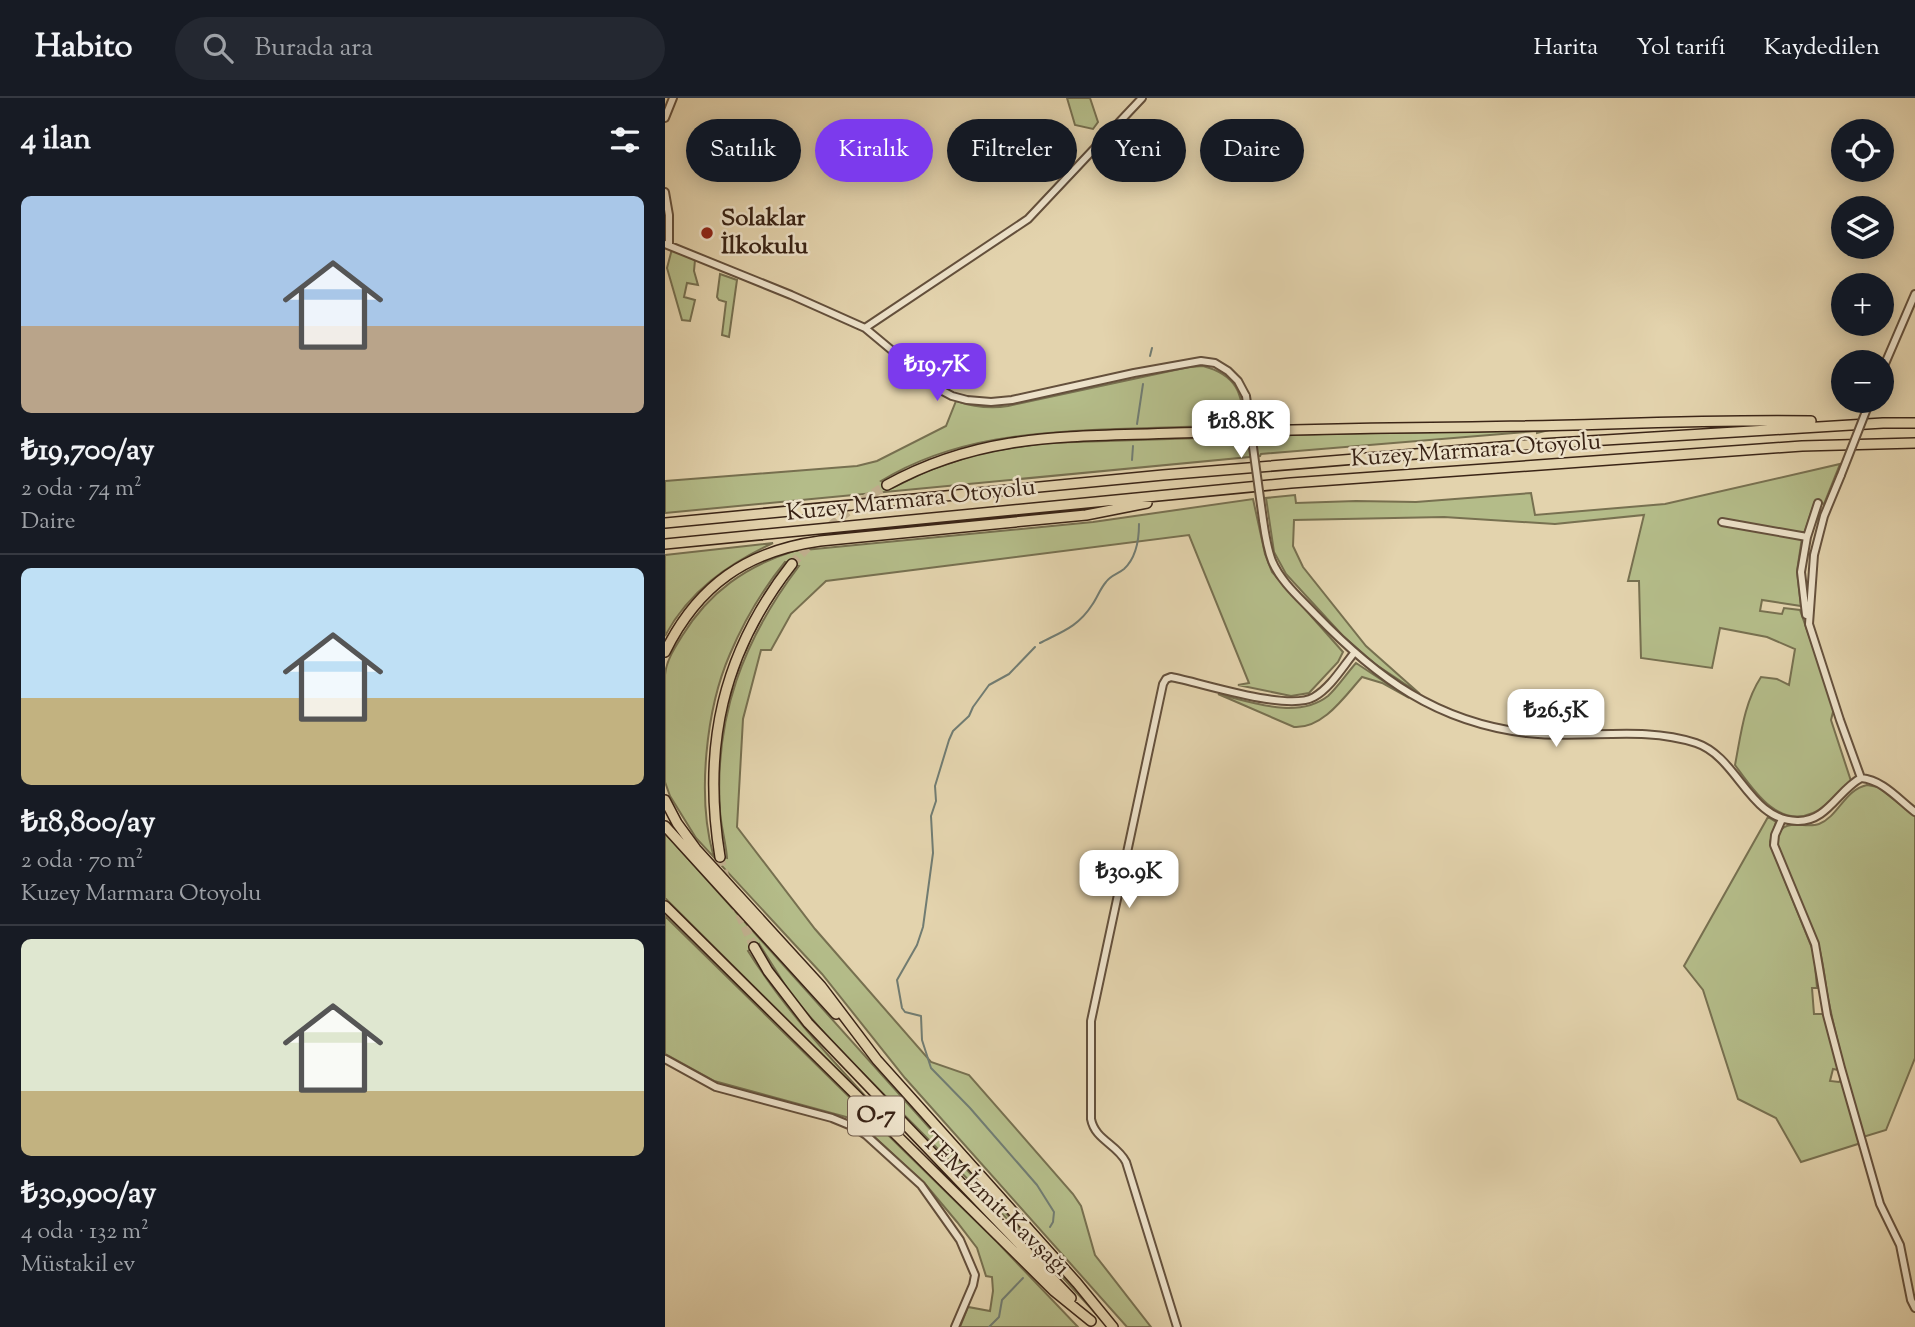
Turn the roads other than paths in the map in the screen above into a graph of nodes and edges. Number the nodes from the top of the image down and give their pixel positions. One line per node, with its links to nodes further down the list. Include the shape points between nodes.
1 (673, 98): 3 (street)
2 (1142, 98): 7 (street, via 1028,219)
3 (665, 118)
4 (665, 191): 5 (street)
5 (667, 245): 7 (street)
6 (1915, 294): 8 (street)
7 (865, 328): 23 (street, bridge, via 937,388 967,400 1012,400 1201,361 1228,371 1246,396 1268,547 1281,577)
8 (1891, 350)
9 (1865, 413): 21 (street, bridge, via 1824,516 1814,555)
10 (1883, 423): 11 (highway, Kuzey Marmara Otoyolu); 13 (highway, via 1726,420 1067,437 970,450 932,462); 17 (highway, Kuzey Marmara Otoyolu, via 1524,445)
11 (1915, 423)
12 (1915, 443): 14 (highway, Kuzey Marmara Otoyolu, via 1802,446)
13 (887, 485)
14 (1193, 493): 19 (highway, Kuzey Marmara Otoyolu); 22 (highway, via 1086,515 780,548 745,563 708,591 682,620)
15 (1818, 503): 18 (street)
16 (1722, 522): 18 (street)
17 (665, 523)
18 (1807, 537): 21 (street, via 1801,572)
19 (665, 544)
20 (792, 564): 29 (highway, via 747,634 725,692 712,787)
21 (1809, 624): 24 (street)
22 (665, 652)
23 (1354, 653): 27 (street, via 1429,704 1483,725 1545,735 1644,733 1699,744 1716,753 1764,809); 38 (street, via 1323,691 1302,702 1271,700 1171,677 1163,684 1091,1021 1091,1097 1094,1129 1126,1161)
24 (1861, 778): 26 (street, via 1874,780); 27 (street, via 1815,818)
25 (665, 800): 33 (highway, via 696,849 821,986)
26 (1915, 812)
27 (1782, 818): 34 (street, via 1774,845 1815,944 1827,1015 1860,1136 1880,1203 1900,1245)
28 (665, 826): 33 (highway, O-7)
29 (720, 857)
30 (665, 906): 35 (highway, TEM İzmit Kavşağı / O-7, via 1054,1291)
31 (754, 947): 35 (highway, via 808,1023)
32 (665, 1059): 36 (street, via 716,1087 854,1127 921,1185 960,1240 975,1275)
33 (877, 1060): 37 (highway, O-7)
34 (1915, 1308)
35 (1094, 1324)
36 (955, 1327)
37 (1113, 1327)
38 (1177, 1327)

